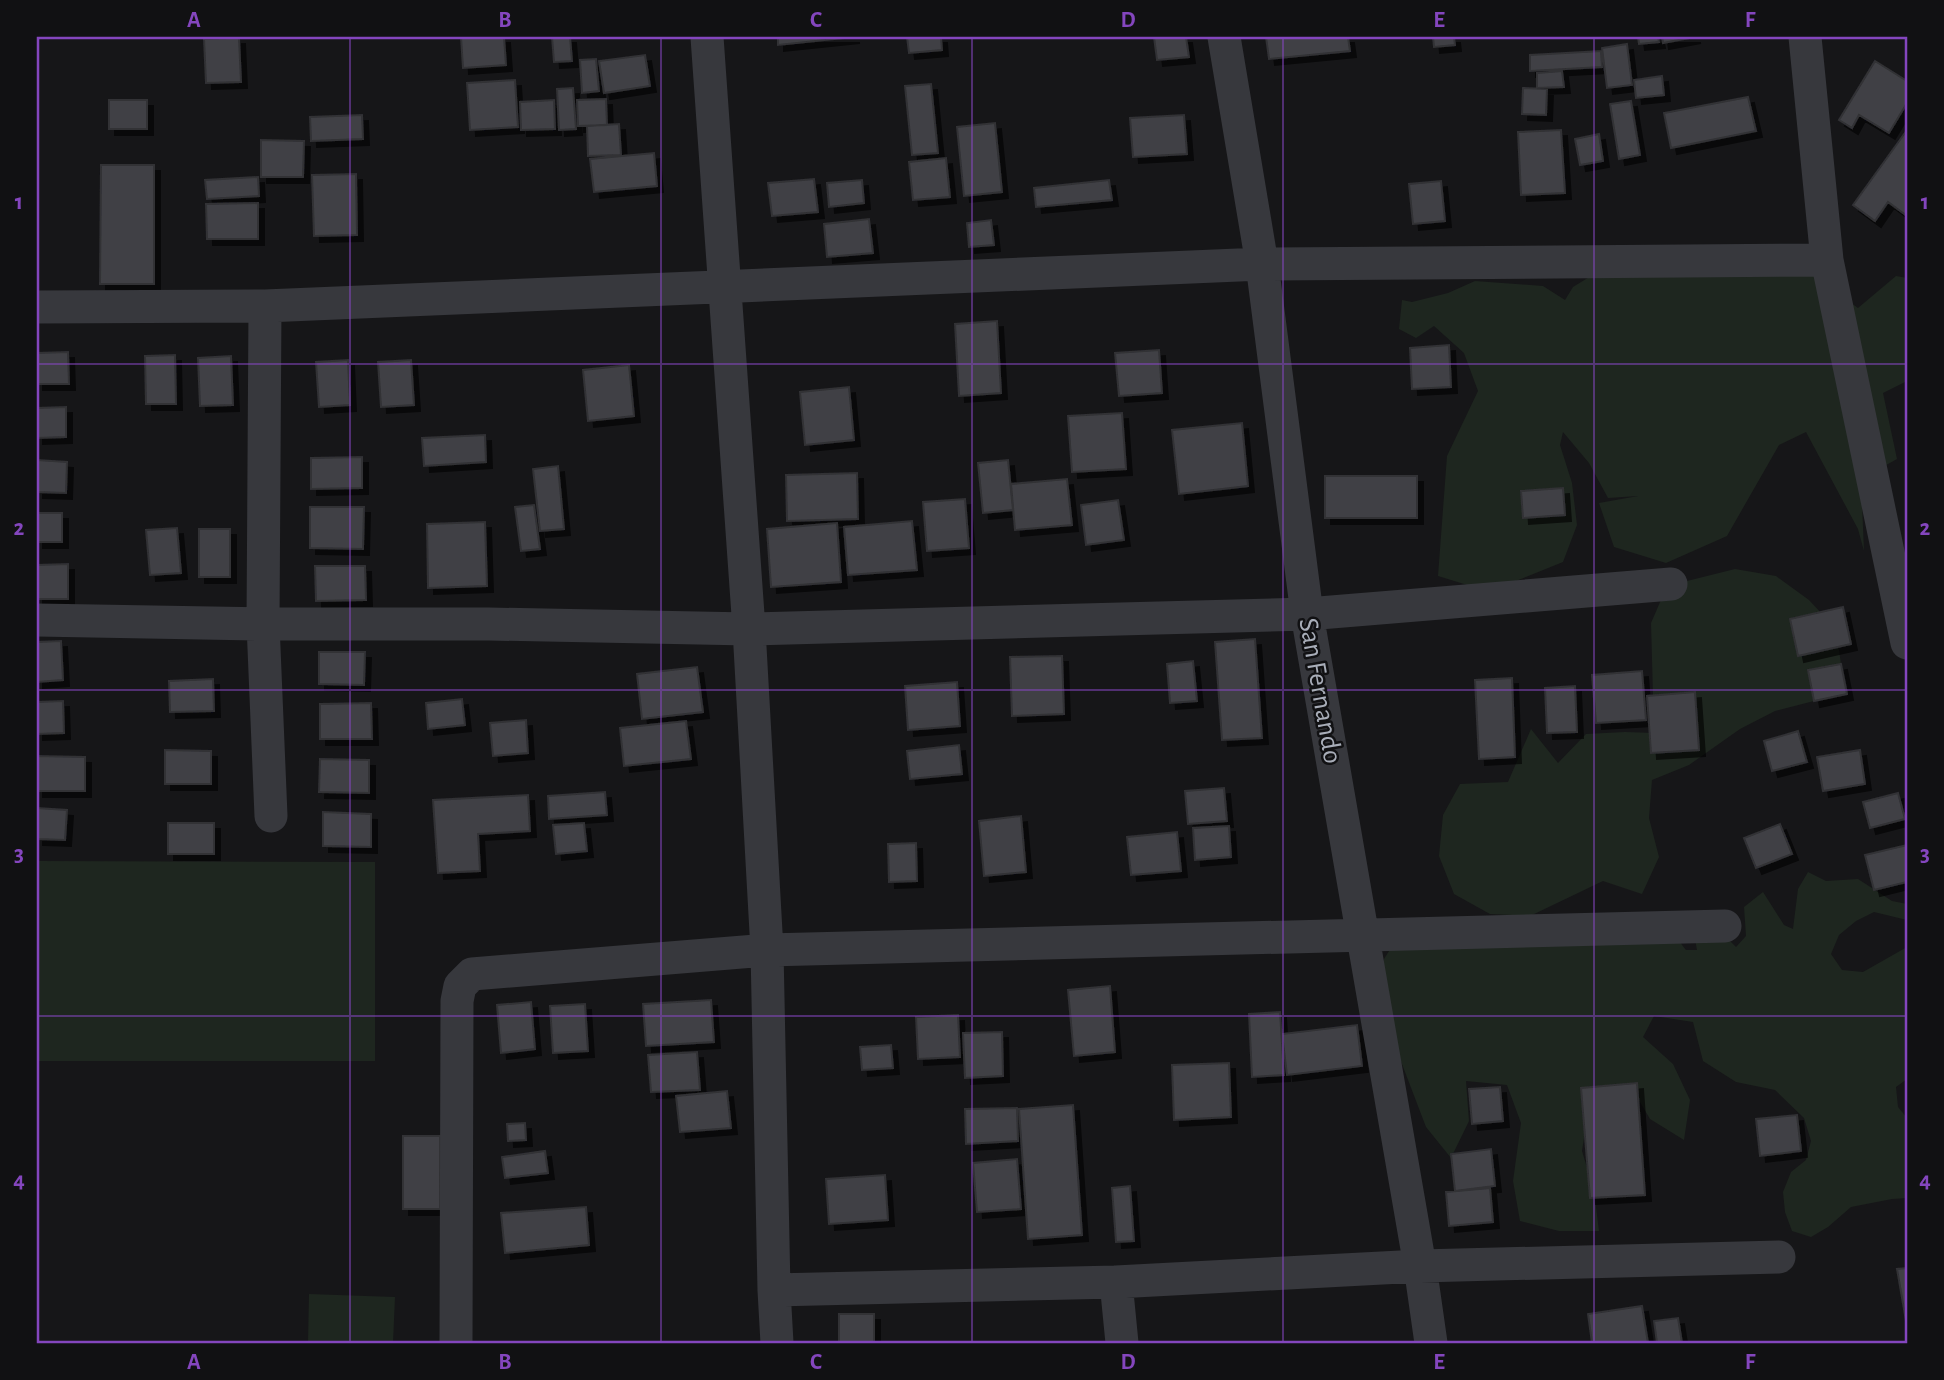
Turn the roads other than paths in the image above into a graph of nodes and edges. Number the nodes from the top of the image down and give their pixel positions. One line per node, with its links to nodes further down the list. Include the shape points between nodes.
1 (707, 37): 6 (street)
2 (1224, 37): 5 (street, San Fernando)
3 (1805, 37): 4 (street)
4 (1827, 260): 5 (street); 14 (street)
5 (1262, 264): 6 (street); 10 (street, San Fernando)
6 (725, 288): 7 (street); 13 (street)
7 (265, 306): 8 (street); 12 (street)
8 (37, 307)
9 (1671, 584): 10 (street)
10 (1307, 614): 13 (street); 17 (street, San Fernando)
11 (37, 620): 12 (street)
12 (263, 624): 13 (street); 15 (street)
13 (749, 629): 18 (street)
14 (1907, 643)
15 (271, 816)
16 (1725, 926): 17 (street)
17 (1361, 934): 18 (street); 20 (street, San Fernando)
18 (767, 950): 22 (street); 23 (street, via 472,974 460,986)
19 (1779, 1257): 20 (street)
20 (1420, 1266): 21 (street); 26 (street, San Fernando)
21 (1116, 1282): 22 (street); 25 (street)
22 (774, 1290): 24 (street)
23 (456, 1343)
24 (777, 1343)
25 (1122, 1343)
26 (1431, 1343)

